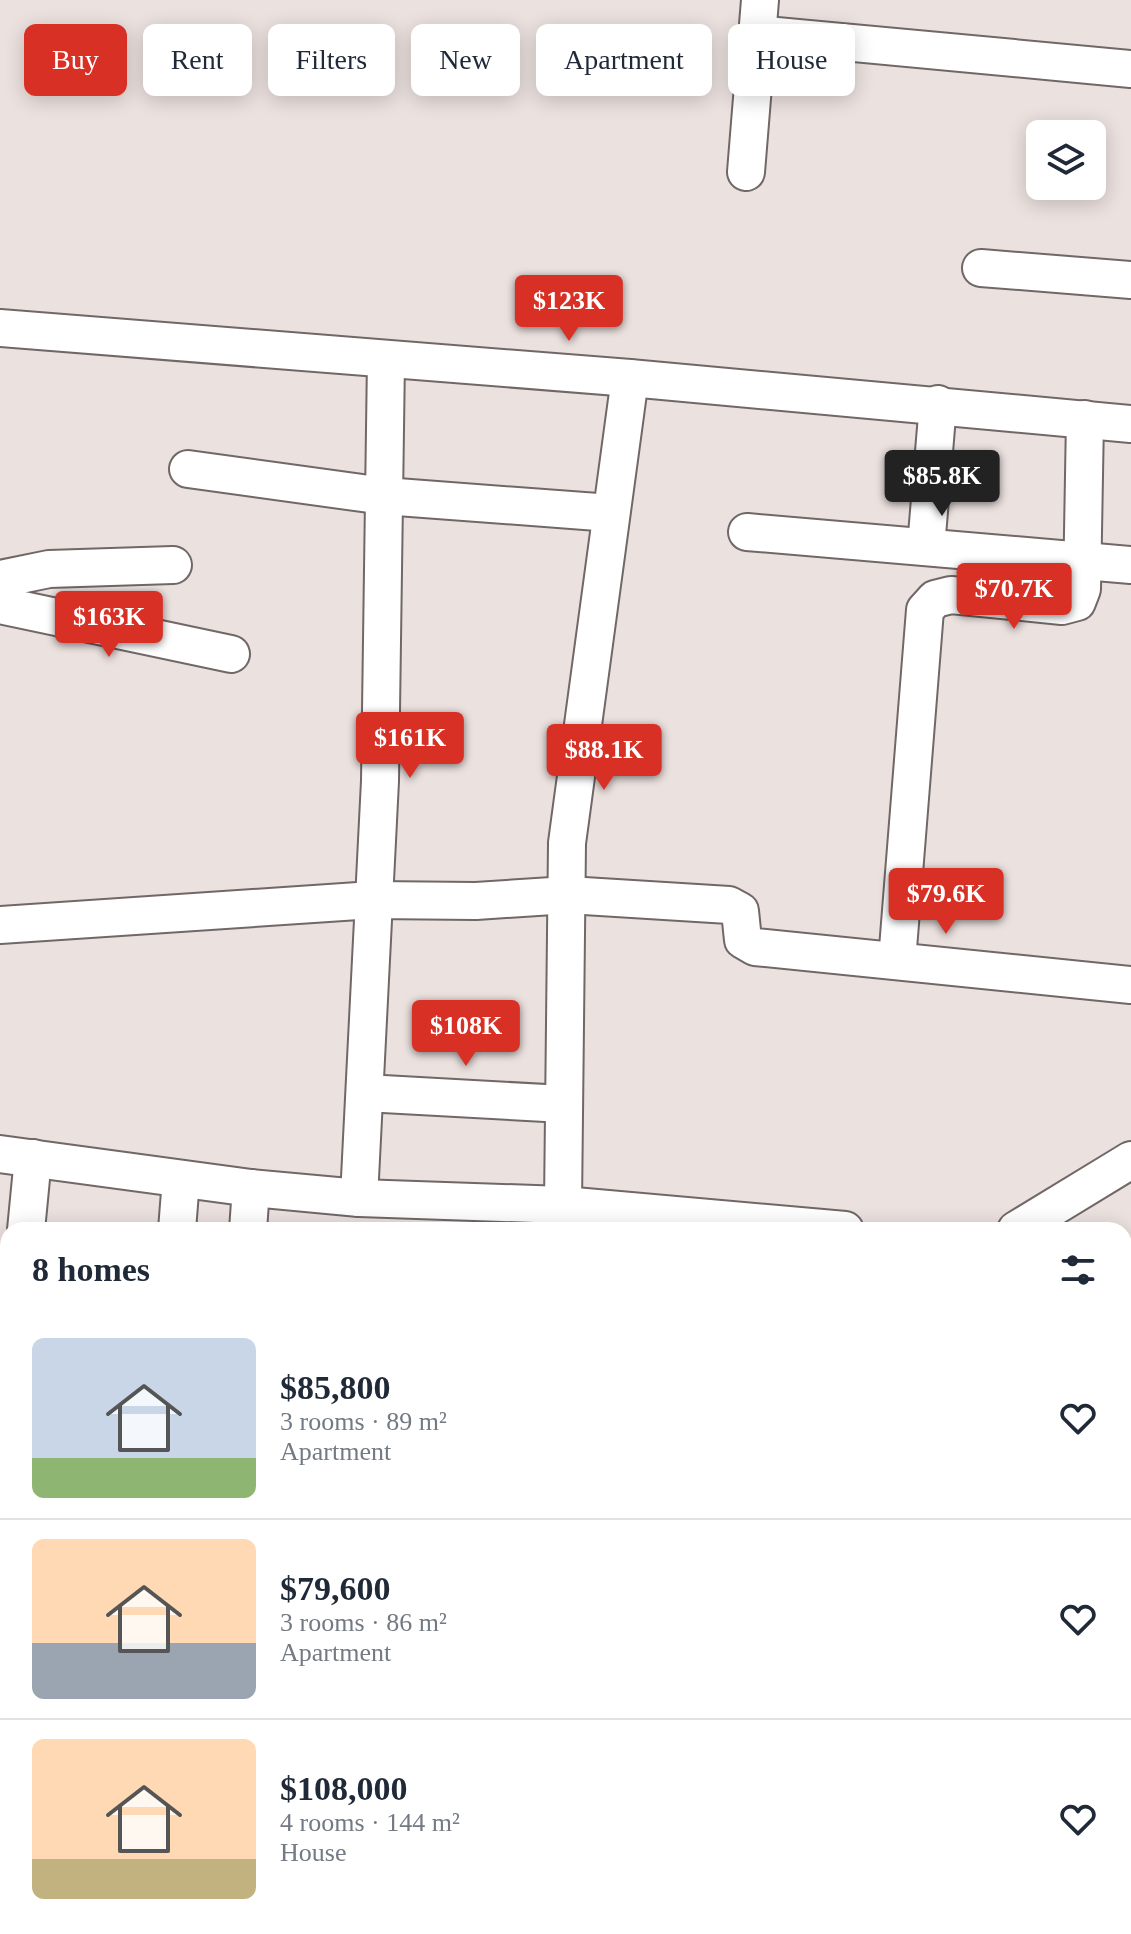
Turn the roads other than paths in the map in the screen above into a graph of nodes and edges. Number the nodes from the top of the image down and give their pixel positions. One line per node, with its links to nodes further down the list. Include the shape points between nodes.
1 (759, 17): 2 (street); 3 (street)
2 (1131, 69)
3 (746, 172)
4 (981, 268): 5 (street)
5 (1131, 280)
6 (0, 328): 7 (street)
7 (386, 359): 8 (street); 13 (street)
8 (630, 378): 9 (street); 14 (street)
9 (938, 404): 10 (street); 16 (street)
10 (1085, 419): 11 (street); 17 (street)
11 (1131, 424)
12 (188, 469): 13 (street)
13 (384, 496): 14 (street); 24 (street)
14 (611, 513): 23 (street, via 567,843)
15 (747, 532): 16 (street)
16 (926, 547): 17 (street)
17 (1081, 560): 19 (street); 26 (street, via 1077,602 1062,606 951,595 935,599 925,610)
18 (173, 565): 20 (street, via 49,569)
19 (1131, 565)
20 (0, 579)
21 (0, 605): 22 (street)
22 (231, 654)
23 (568, 895): 24 (street); 26 (street, via 729,905 740,911 743,940 755,947); 29 (street)
24 (373, 900): 25 (street); 28 (street)
25 (0, 925)
26 (897, 961): 27 (street)
27 (1131, 985)
28 (365, 1093): 29 (street); 34 (street)
29 (564, 1104): 35 (street)
30 (17, 1156): 32 (street); 36 (street)
31 (1131, 1160): 40 (street)
32 (181, 1179): 33 (street); 37 (street)
33 (251, 1188): 34 (street); 38 (street)
34 (359, 1198): 35 (street)
35 (563, 1205): 39 (street)
36 (25, 1222)
37 (178, 1222)
38 (249, 1222)
39 (755, 1222)
40 (1029, 1222)

